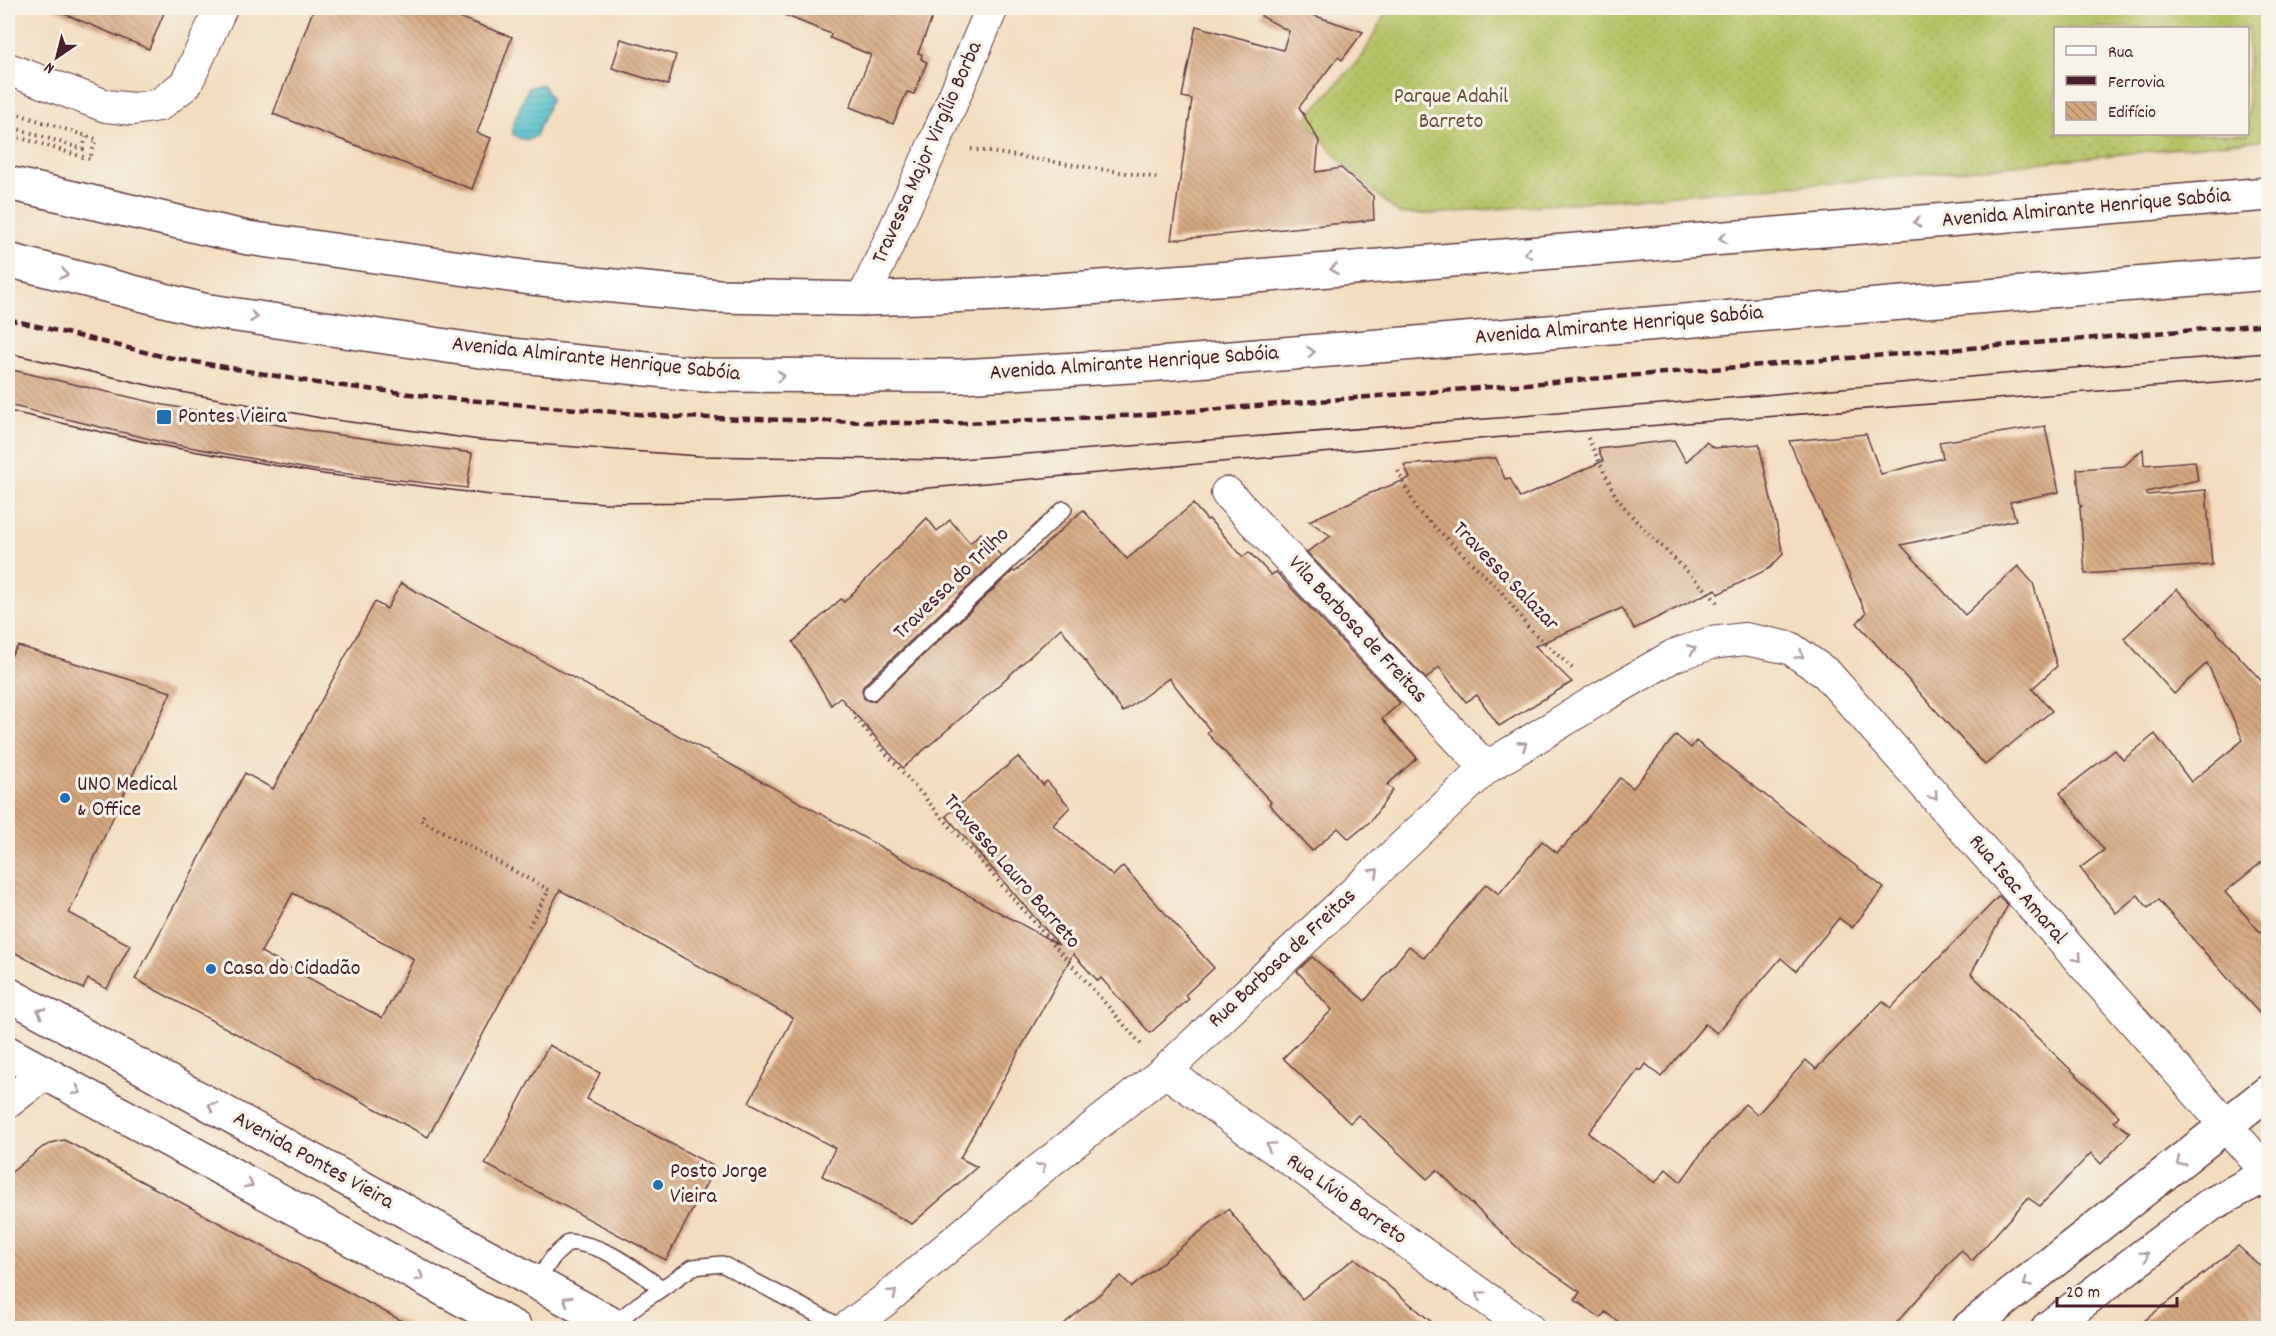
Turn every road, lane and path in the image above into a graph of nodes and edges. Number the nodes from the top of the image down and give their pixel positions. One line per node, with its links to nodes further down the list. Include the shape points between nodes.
1 (221, 8): 3 (street, via 186,84 159,105 133,109 106,106)
2 (992, 8): 7 (street, Travessa Major Virgílio Borba)
3 (8, 69)
4 (8, 111): 6 (path, bridge, via 96,139 90,159)
5 (8, 126): 8 (path)
6 (8, 134)
7 (934, 144): 9 (path); 14 (street, Travessa Major Virgílio Borba)
8 (83, 148)
9 (1158, 178)
10 (8, 183): 14 (main road, Avenida Almirante Henrique Sabóia, via 248,238 531,278 718,296)
11 (2268, 194): 14 (main road, Avenida Almirante Henrique Sabóia, one-way to 14, via 1220,279)
12 (8, 260): 13 (main road, Avenida Almirante Henrique Sabóia, one-way to 13, via 203,310 501,354 705,375 865,376 960,376 1147,365)
13 (2268, 273)
14 (863, 299)
15 (1588, 438): 19 (path, via 1617,497 1709,593)
16 (1398, 471): 21 (path, Travessa Salazar, via 1417,510 1500,590 1528,627)
17 (1227, 493): 22 (street, Vila Barbosa de Freitas)
18 (1064, 509): 20 (lane, Travessa do Trilho)
19 (1745, 639): 21 (street, Rua Barbosa de Freitas, one-way to 19, via 1673,656 1711,642); 31 (street, Rua Isac Amaral, one-way to 31, via 1790,648 1827,674)
20 (871, 692): 27 (path, Travessa Lauro Barreto, via 854,717)
21 (1602, 696): 22 (street, Rua Barbosa de Freitas, one-way to 21)
22 (1486, 768): 27 (street, Rua Barbosa de Freitas, one-way to 22)
23 (424, 815): 24 (path, via 421,820 549,890)
24 (529, 926)
25 (8, 994): 33 (main road, Avenida Pontes Vieira, one-way to 25)
26 (8, 1053): 28 (main road)
27 (1165, 1071): 37 (street, Rua Barbosa de Freitas, one-way to 27); 38 (street, Rua Lívio Barreto, one-way to 27)
28 (45, 1073): 30 (street); 36 (main road, one-way to 36)
29 (2268, 1092): 31 (main road)
30 (8, 1102)
31 (2226, 1126): 32 (street, Rua Isac Amaral); 39 (main road, one-way to 39)
32 (2268, 1173): 40 (main road, one-way to 32, via 2210,1205)
33 (536, 1283): 34 (lane, via 553,1257 569,1242 606,1250); 35 (main road, Avenida Pontes Vieira, one-way to 33)
34 (662, 1288): 35 (lane); 37 (lane, via 693,1267 722,1264)
35 (615, 1327)
36 (515, 1329)
37 (845, 1329)
38 (1528, 1329)
39 (1969, 1329)
40 (2048, 1329)

